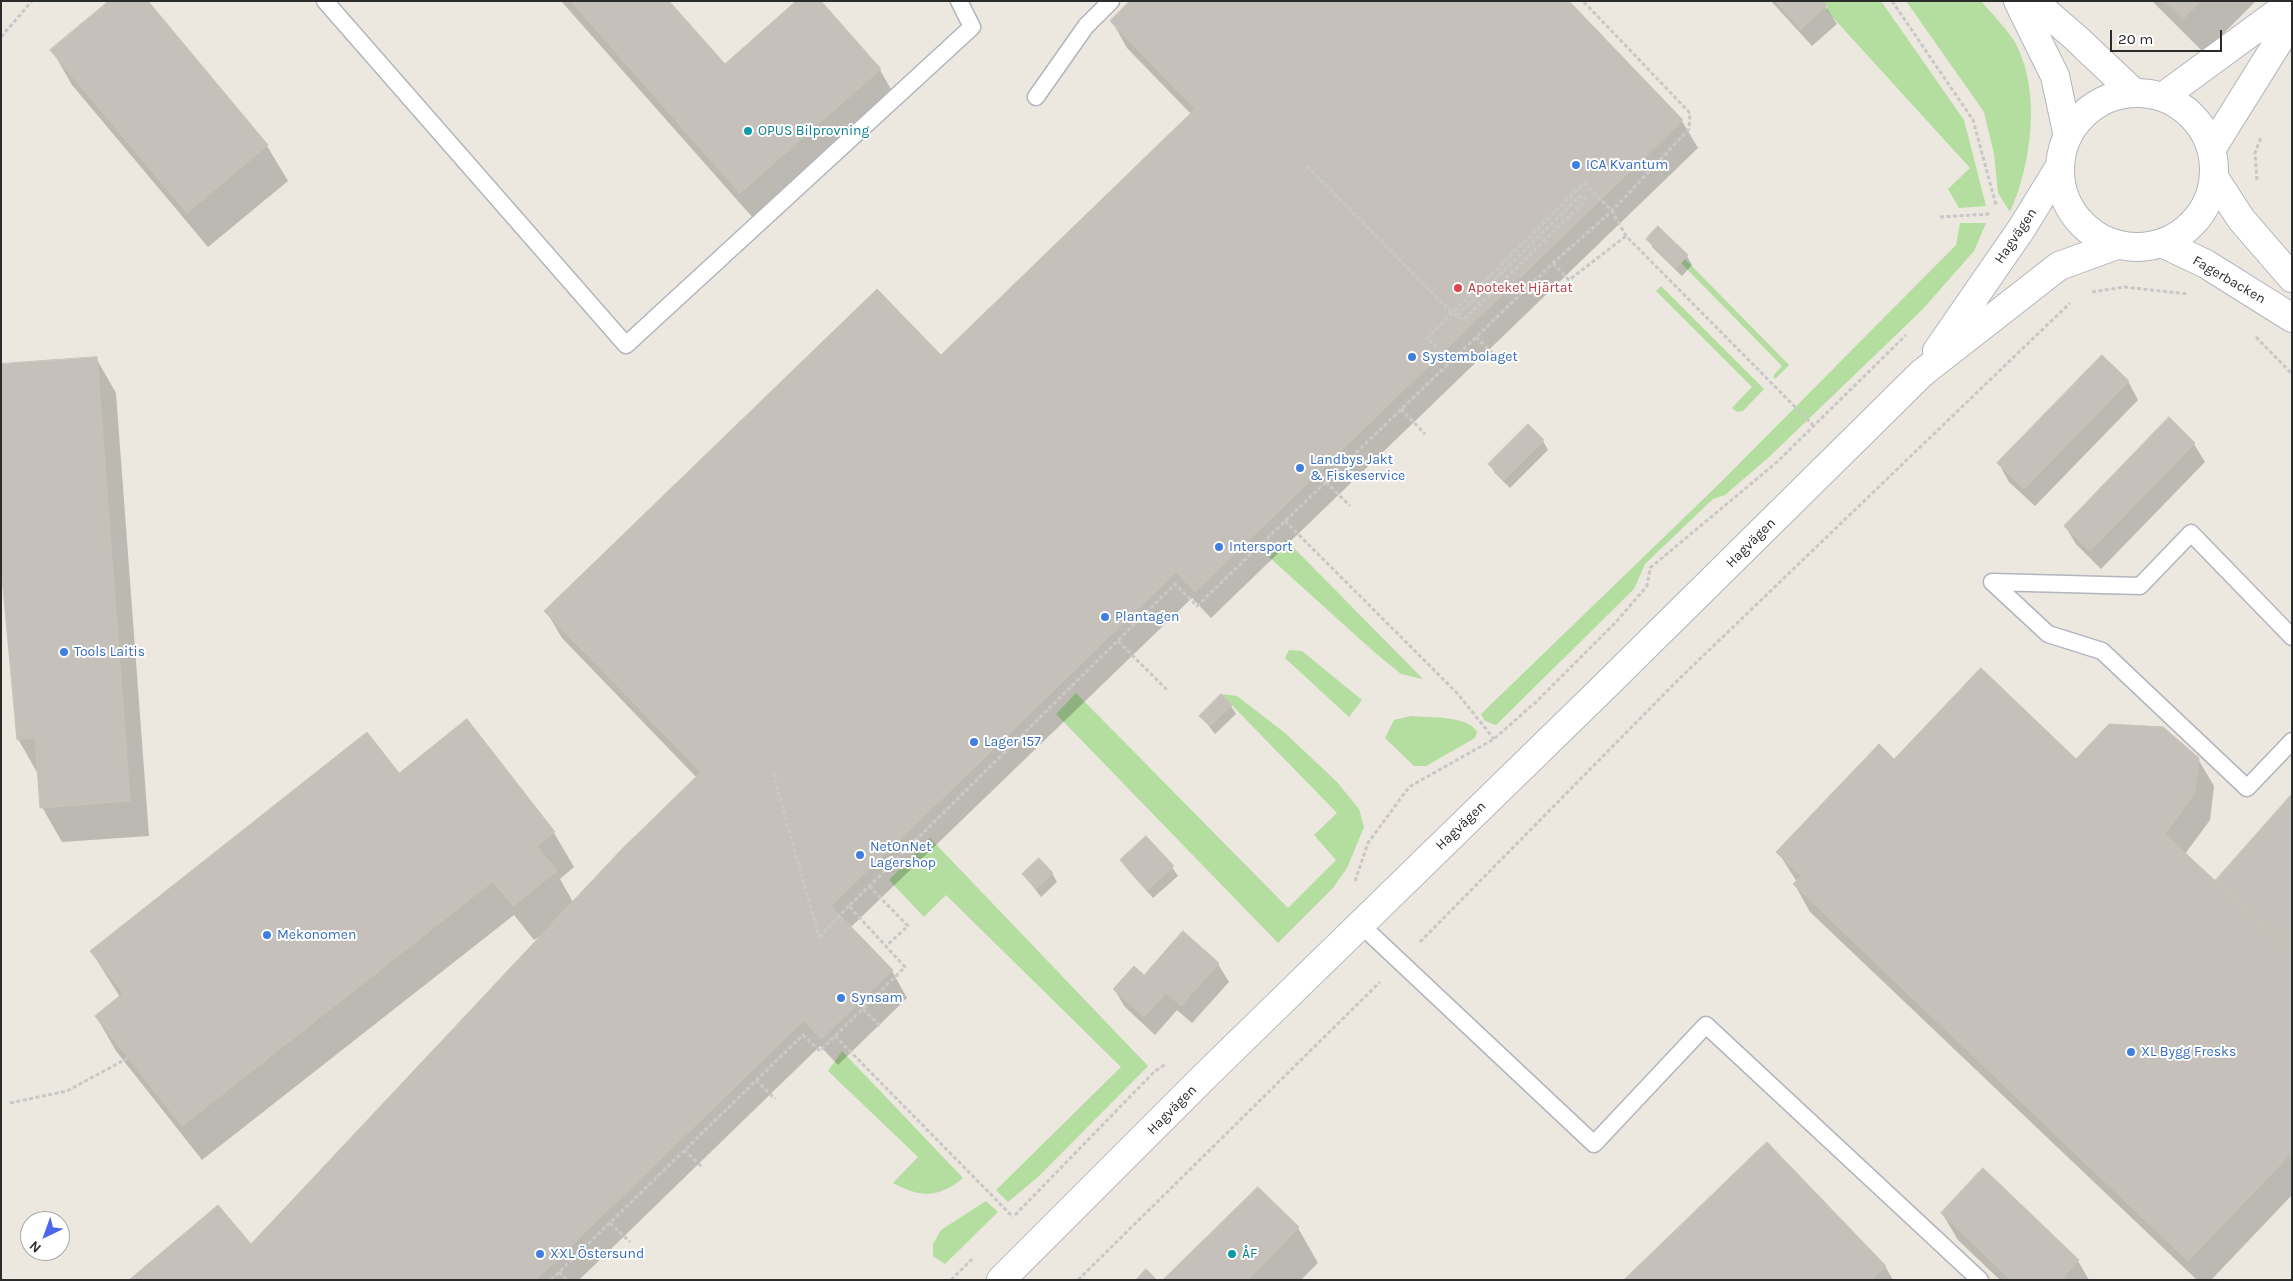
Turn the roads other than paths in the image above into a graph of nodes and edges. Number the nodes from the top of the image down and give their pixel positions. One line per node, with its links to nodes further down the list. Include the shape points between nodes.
1 (325, 1): 2 (lane, via 626,345 972,27)
2 (959, 1)
3 (1111, 1): 10 (lane, via 1086,26)
4 (2018, 1): 11 (street, via 2055,76)
5 (2033, 1): 8 (street)
6 (2292, 2): 9 (street)
7 (2292, 20): 12 (street)
8 (2132, 91): 9 (street); 11 (street, via 2095,103)
9 (2164, 96): 12 (street, via 2194,116)
10 (1036, 97)
11 (2067, 132): 13 (street)
12 (2212, 148): 14 (street)
13 (2057, 171): 16 (street, via 2073,218); 19 (street, Hagvägen, via 2022,228)
14 (2215, 178): 15 (street, via 2199,219); 17 (street, via 2241,219)
15 (2164, 244): 16 (street); 18 (street, Fagerbacken, via 2206,264)
16 (2114, 246): 19 (street, Hagvägen, via 2059,266)
17 (2292, 278)
18 (2292, 318)
19 (1922, 373): 22 (street, Hagvägen)
20 (2292, 637): 21 (lane, via 2191,533 2140,586 1992,582 2048,634 2102,652 2247,788)
21 (2292, 742)
22 (1361, 925): 23 (street, Hagvägen); 24 (lane, via 1594,1144 1706,1025)
23 (1001, 1280)
24 (1980, 1280)

